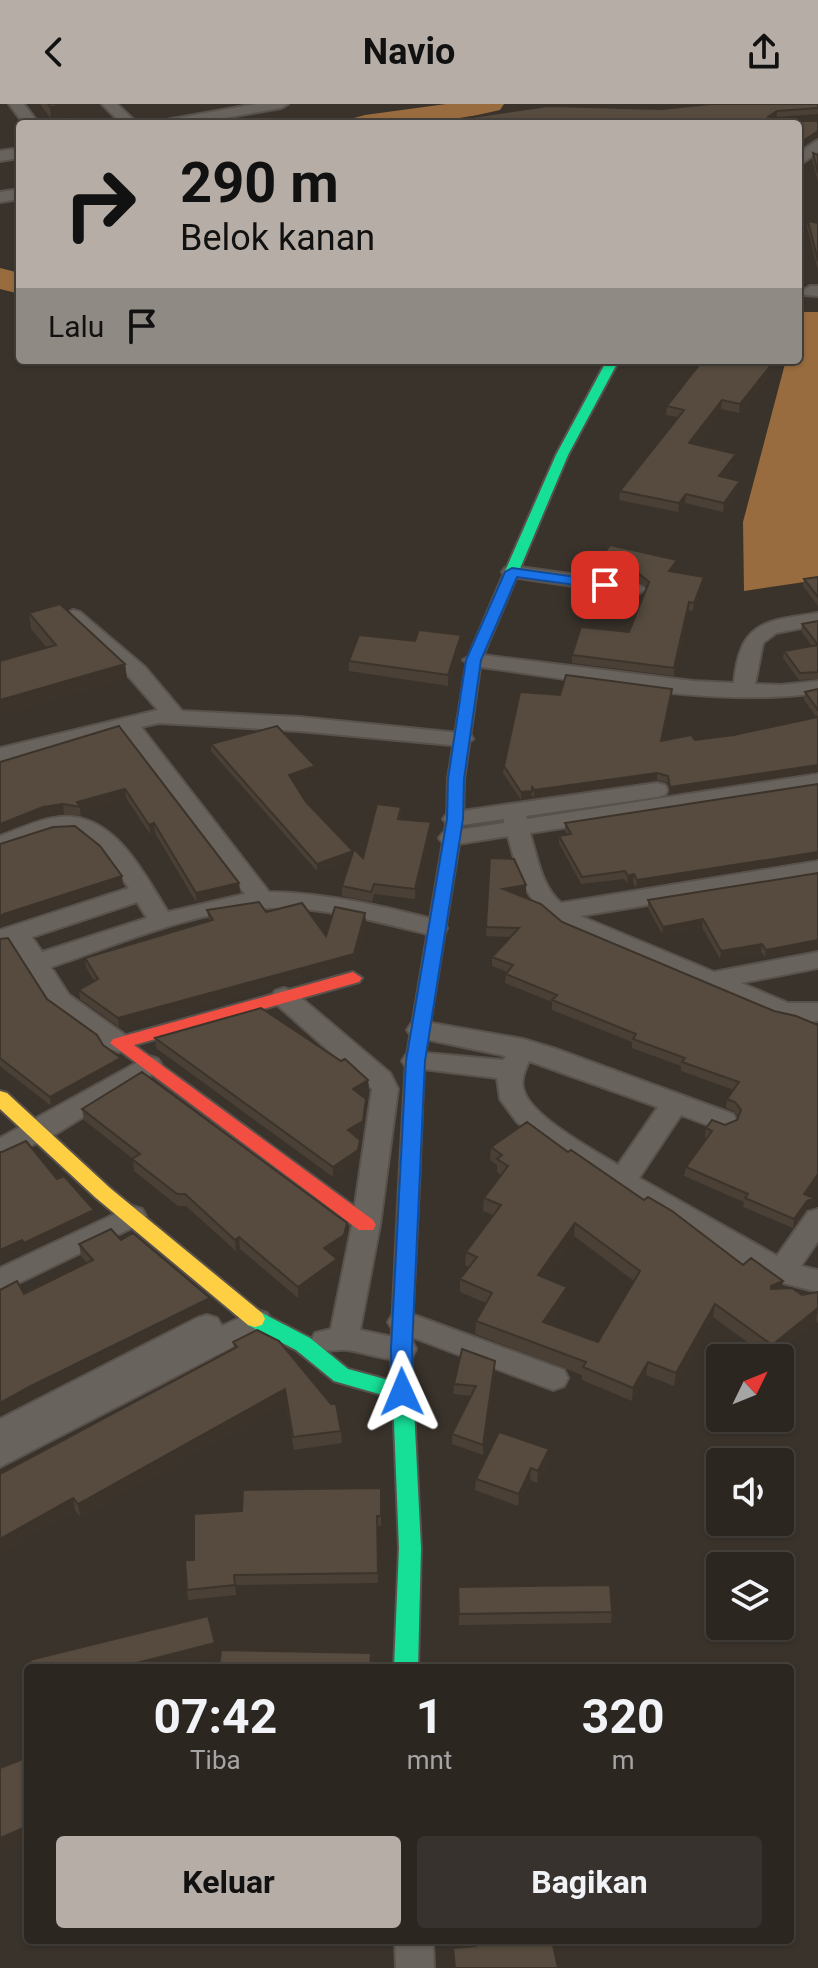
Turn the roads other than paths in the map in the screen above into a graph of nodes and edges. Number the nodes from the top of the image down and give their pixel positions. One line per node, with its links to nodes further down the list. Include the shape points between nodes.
1 (16, 104): 4 (street)
2 (109, 104): 5 (street)
3 (281, 104): 6 (street)
4 (29, 120)
5 (127, 120)
6 (189, 120)
7 (818, 144): 8 (street)
8 (802, 158)
9 (611, 364): 10 (street, via 562,455)
10 (512, 572): 11 (street); 14 (street)
11 (636, 589)
12 (73, 616): 17 (street, via 137,672)
13 (818, 619): 16 (street, via 756,635 746,661)
14 (474, 660): 16 (street); 19 (street)
15 (818, 687): 16 (street)
16 (744, 691)
17 (176, 717): 18 (street); 19 (street)
18 (126, 723): 20 (street); 28 (street)
19 (462, 739): 24 (street)
20 (0, 755)
21 (818, 765): 23 (street)
22 (818, 781): 23 (street)
23 (516, 820): 24 (street); 29 (street, via 542,899)
24 (453, 829): 31 (street)
25 (0, 844): 27 (street, via 63,825 81,825 101,837)
26 (818, 869): 29 (street)
27 (142, 892): 30 (street); 32 (street)
28 (262, 900): 30 (street); 31 (street, via 350,908)
29 (556, 912): 36 (street)
30 (162, 922): 34 (street)
31 (435, 928): 39 (street)
32 (8, 936): 34 (street)
33 (818, 960): 36 (street)
34 (36, 963): 40 (street, via 60,1001)
35 (353, 978): 37 (street)
36 (711, 981): 38 (street, via 783,1011)
37 (284, 997): 40 (street); 52 (street, via 384,1083)
38 (818, 1012)
39 (420, 1030): 41 (street); 42 (street)
40 (119, 1043): 43 (street)
41 (517, 1059): 42 (street); 45 (street); 49 (street, via 508,1083 522,1114)
42 (415, 1061): 57 (street)
43 (149, 1065): 47 (street); 52 (street)
44 (0, 1098): 47 (street)
45 (675, 1103): 46 (street); 49 (street)
46 (723, 1121)
47 (39, 1131): 48 (street); 50 (street)
48 (0, 1149)
49 (623, 1180): 53 (street)
50 (132, 1216): 54 (street); 56 (street)
51 (818, 1219): 53 (street)
52 (366, 1225): 58 (street)
53 (781, 1272): 55 (street)
54 (0, 1281)
55 (818, 1281)
56 (250, 1314): 59 (street); 62 (street); 63 (street)
57 (402, 1336): 58 (street); 60 (street); 61 (street)
58 (344, 1338): 59 (street)
59 (303, 1344): 61 (street, via 341,1375)
60 (553, 1378)
61 (402, 1392): 64 (street, via 410,1548)
62 (0, 1433)
63 (0, 1454)
64 (406, 1664)
65 (414, 1944): 66 (street)
66 (415, 1968)

